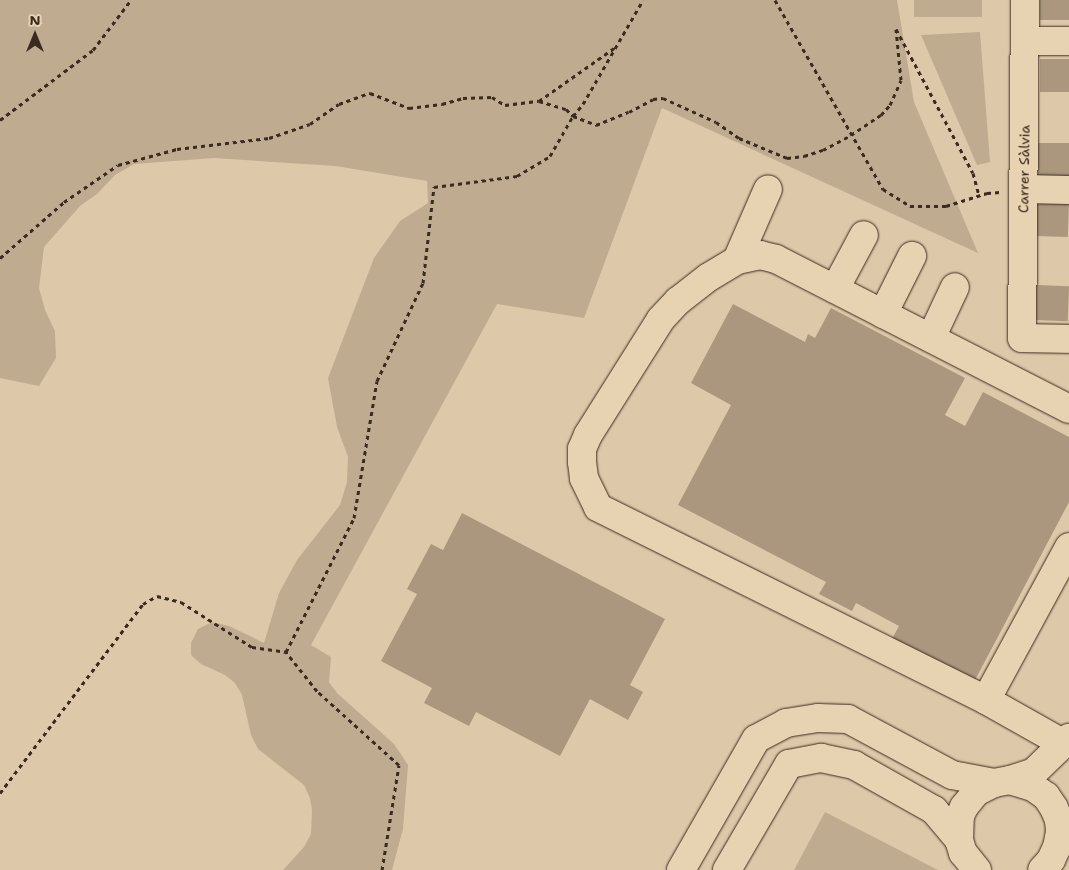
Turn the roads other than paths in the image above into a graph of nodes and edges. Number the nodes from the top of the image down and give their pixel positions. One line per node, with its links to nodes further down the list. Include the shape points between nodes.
1 (1025, 0): 2 (street, Carrer Sàlvia)
2 (1025, 40): 3 (street); 5 (street, Carrer Sàlvia)
3 (1069, 41)
4 (768, 189): 9 (street)
5 (1023, 190): 6 (street); 14 (street, Carrer Sàlvia, via 1022,338)
6 (1069, 190)
7 (864, 235): 11 (street)
8 (912, 256): 12 (street)
9 (737, 260): 11 (street, via 760,255 776,259); 17 (street, via 686,295 661,319 588,435 582,449 583,470 598,507)
10 (955, 287): 13 (street)
11 (835, 289): 12 (street)
12 (883, 314): 13 (street)
13 (930, 338): 15 (street)
14 (1069, 339)
15 (1069, 409)
16 (1069, 547): 17 (street)
17 (986, 700): 18 (street)
18 (1061, 746): 19 (street, via 1034,772); 20 (street, via 1045,777)
19 (1002, 782): 20 (street, via 1033,787); 21 (street, via 976,792 964,808 958,828); 22 (street, via 952,775 848,719 818,718 786,723 756,739)
20 (1046, 796): 25 (street, via 1054,808 1060,832 1051,860)
21 (959, 840): 23 (street, via 934,810 854,765 821,758 789,764); 24 (street, via 962,853)
22 (681, 870)
23 (727, 870)
24 (977, 870)
25 (1042, 870)

